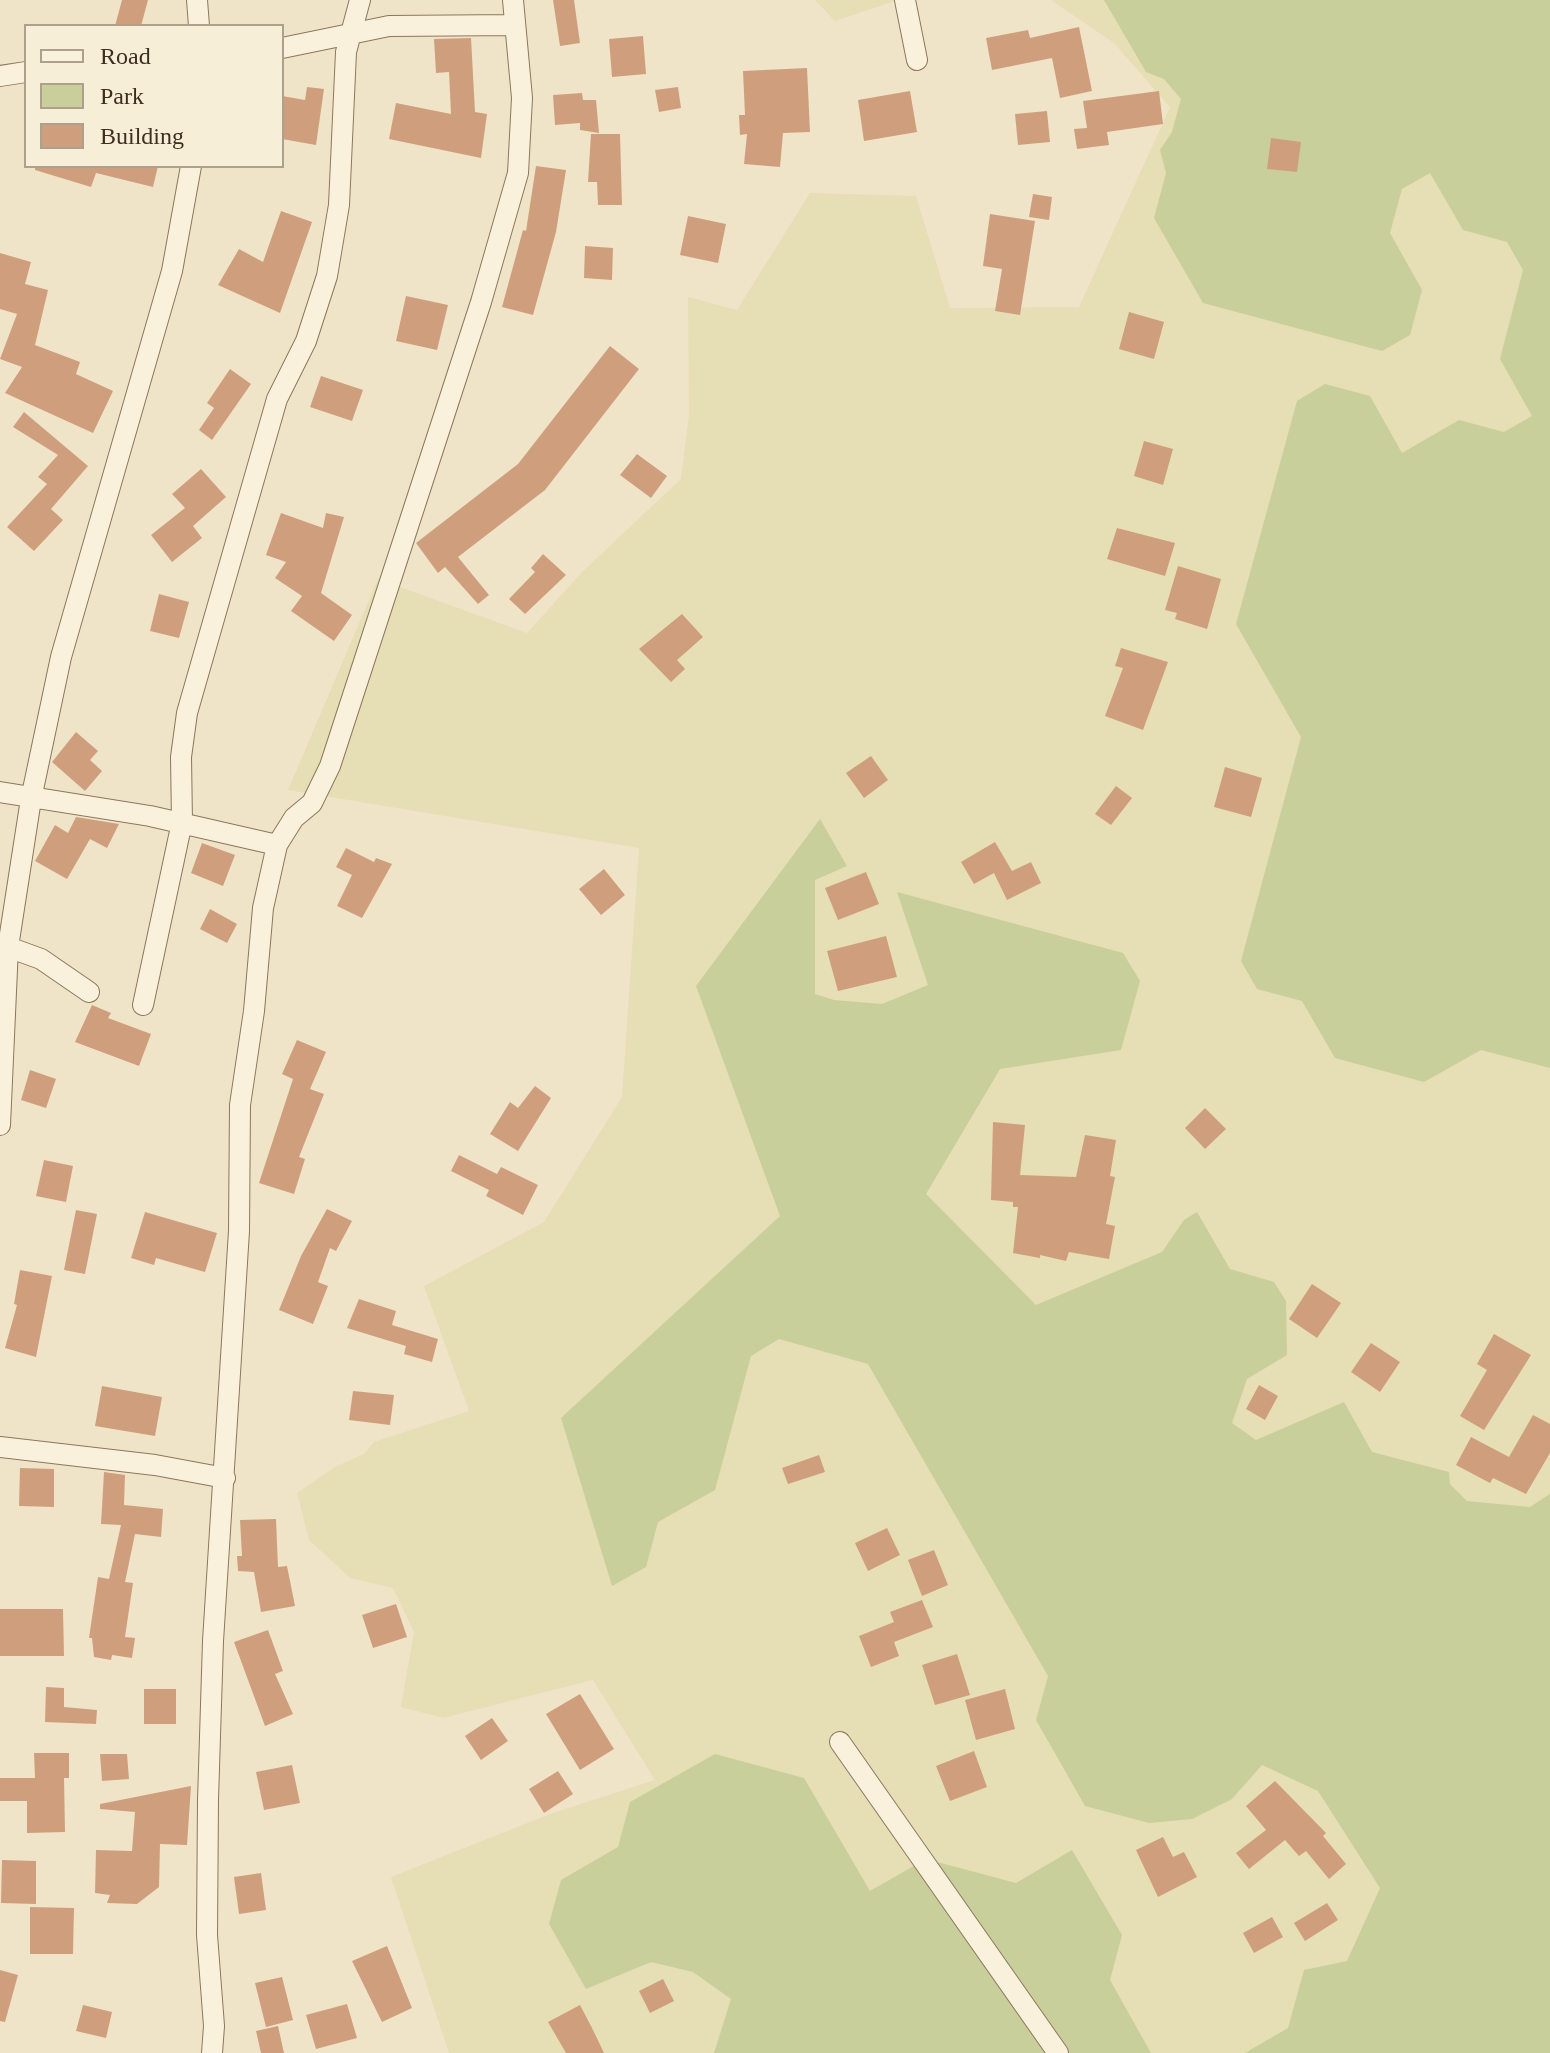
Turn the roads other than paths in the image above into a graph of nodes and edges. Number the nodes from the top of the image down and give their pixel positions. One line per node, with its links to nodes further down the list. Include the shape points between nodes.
1 (197, 0): 5 (street)
2 (360, 0): 7 (street)
3 (513, 0): 6 (street)
4 (905, 0): 9 (street)
5 (199, 24)
6 (514, 25): 7 (street, via 389,26); 16 (street, via 522,98 518,173 486,288 330,766 312,803 294,818)
7 (351, 32): 8 (street); 15 (street, via 339,205 327,276 306,341 277,399 187,713)
8 (284, 48)
9 (917, 60)
10 (24, 72): 11 (street)
11 (0, 76)
12 (191, 168): 14 (street, via 172,271 61,657)
13 (0, 792): 14 (street)
14 (31, 799): 15 (street, via 65,800); 17 (street)
15 (182, 822): 16 (street); 19 (street)
16 (277, 845): 22 (street, via 263,908 240,1105 239,1231)
17 (8, 947): 18 (street, via 41,959); 20 (street)
18 (89, 992)
19 (143, 1005)
20 (0, 1125)
21 (0, 1447): 22 (street)
22 (225, 1478): 24 (street, via 208,1800)
23 (840, 1742): 25 (street)
24 (212, 2053)
25 (1058, 2053)

